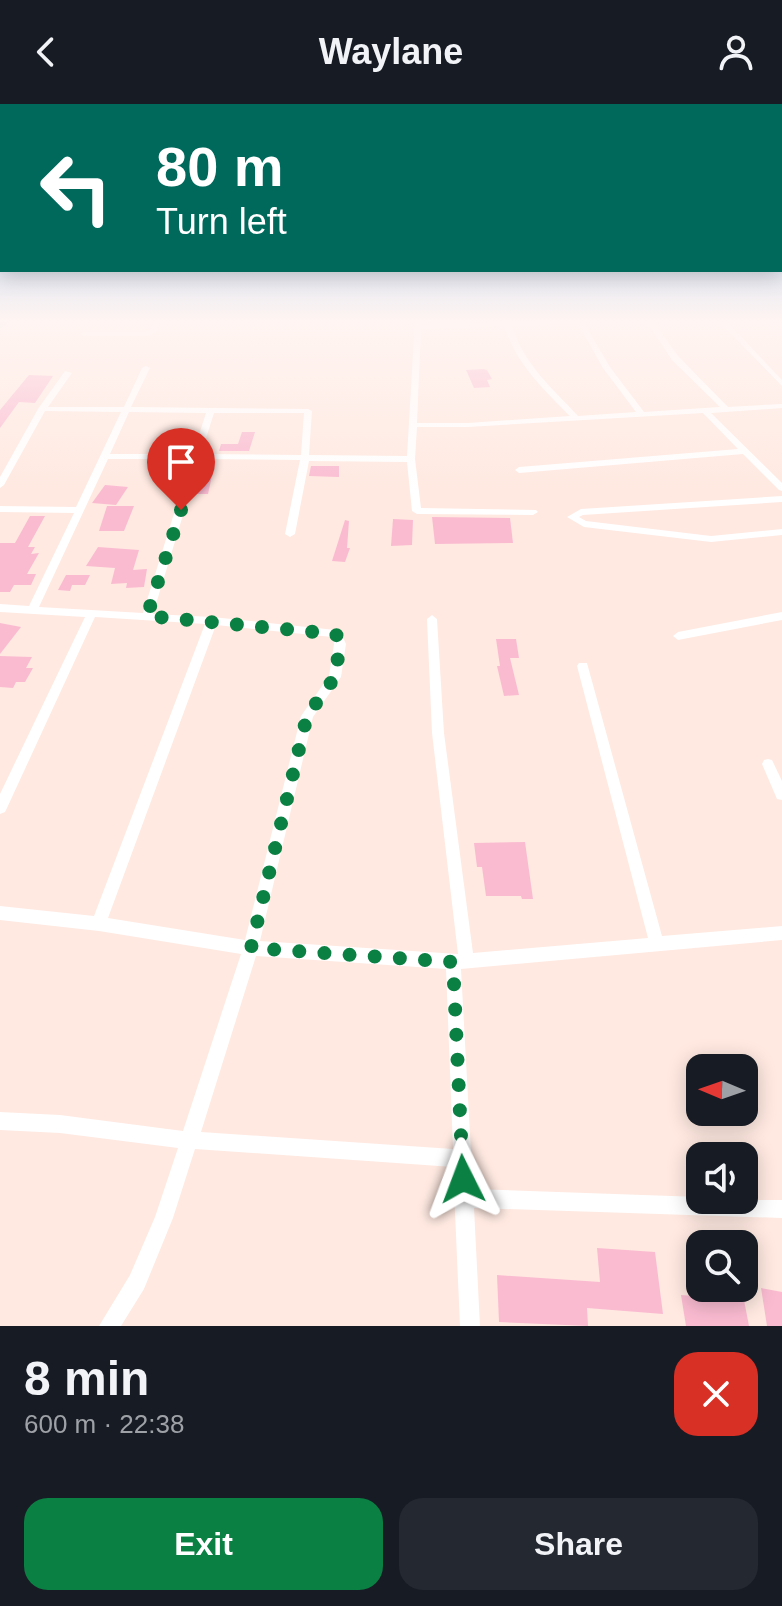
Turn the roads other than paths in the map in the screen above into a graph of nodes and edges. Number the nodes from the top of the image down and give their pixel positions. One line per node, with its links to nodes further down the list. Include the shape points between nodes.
1 (65, 377): 8 (street)
2 (141, 377): 9 (street)
3 (415, 377): 15 (street)
4 (537, 377): 14 (street)
5 (614, 377): 13 (street)
6 (694, 377): 11 (street)
7 (782, 406): 11 (street)
8 (42, 409): 9 (street); 22 (street)
9 (125, 409): 10 (street); 17 (street)
10 (211, 409): 18 (street); 19 (street, via 309,412)
11 (727, 410): 12 (street)
12 (706, 412): 13 (street); 16 (street)
13 (641, 414): 14 (street)
14 (575, 417): 15 (street)
15 (412, 425): 20 (street)
16 (745, 451): 21 (street); 23 (street)
17 (105, 456): 18 (street); 26 (street)
18 (198, 457): 19 (street); 33 (street)
19 (305, 458): 20 (street); 29 (street)
20 (411, 459): 27 (street, via 418,512)
21 (519, 470)
22 (0, 485)
23 (782, 488)
24 (782, 499): 28 (street, via 581,512 572,517 584,524 699,539)
25 (0, 509): 26 (street)
26 (80, 510): 31 (street)
27 (533, 512)
28 (782, 532)
29 (290, 534)
30 (0, 608): 31 (street)
31 (33, 609): 32 (street)
32 (92, 613): 33 (street); 41 (street)
33 (147, 616): 36 (street)
34 (782, 616): 37 (street)
35 (432, 619): 47 (street)
36 (212, 621): 43 (street); 46 (street, via 336,634 340,644 335,677 307,716)
37 (678, 636)
38 (583, 666): 45 (street)
39 (768, 764): 40 (street)
40 (782, 795)
41 (0, 808)
42 (0, 913): 43 (street)
43 (99, 924): 46 (street)
44 (782, 933): 45 (street)
45 (657, 944): 47 (street)
46 (251, 948): 47 (street); 49 (street)
47 (459, 961): 50 (street)
48 (0, 1121): 49 (street)
49 (188, 1140): 50 (street); 53 (street, via 137,1282)
50 (462, 1159): 51 (street)
51 (464, 1198): 52 (street); 54 (street)
52 (782, 1209)
53 (109, 1326)
54 (470, 1326)

